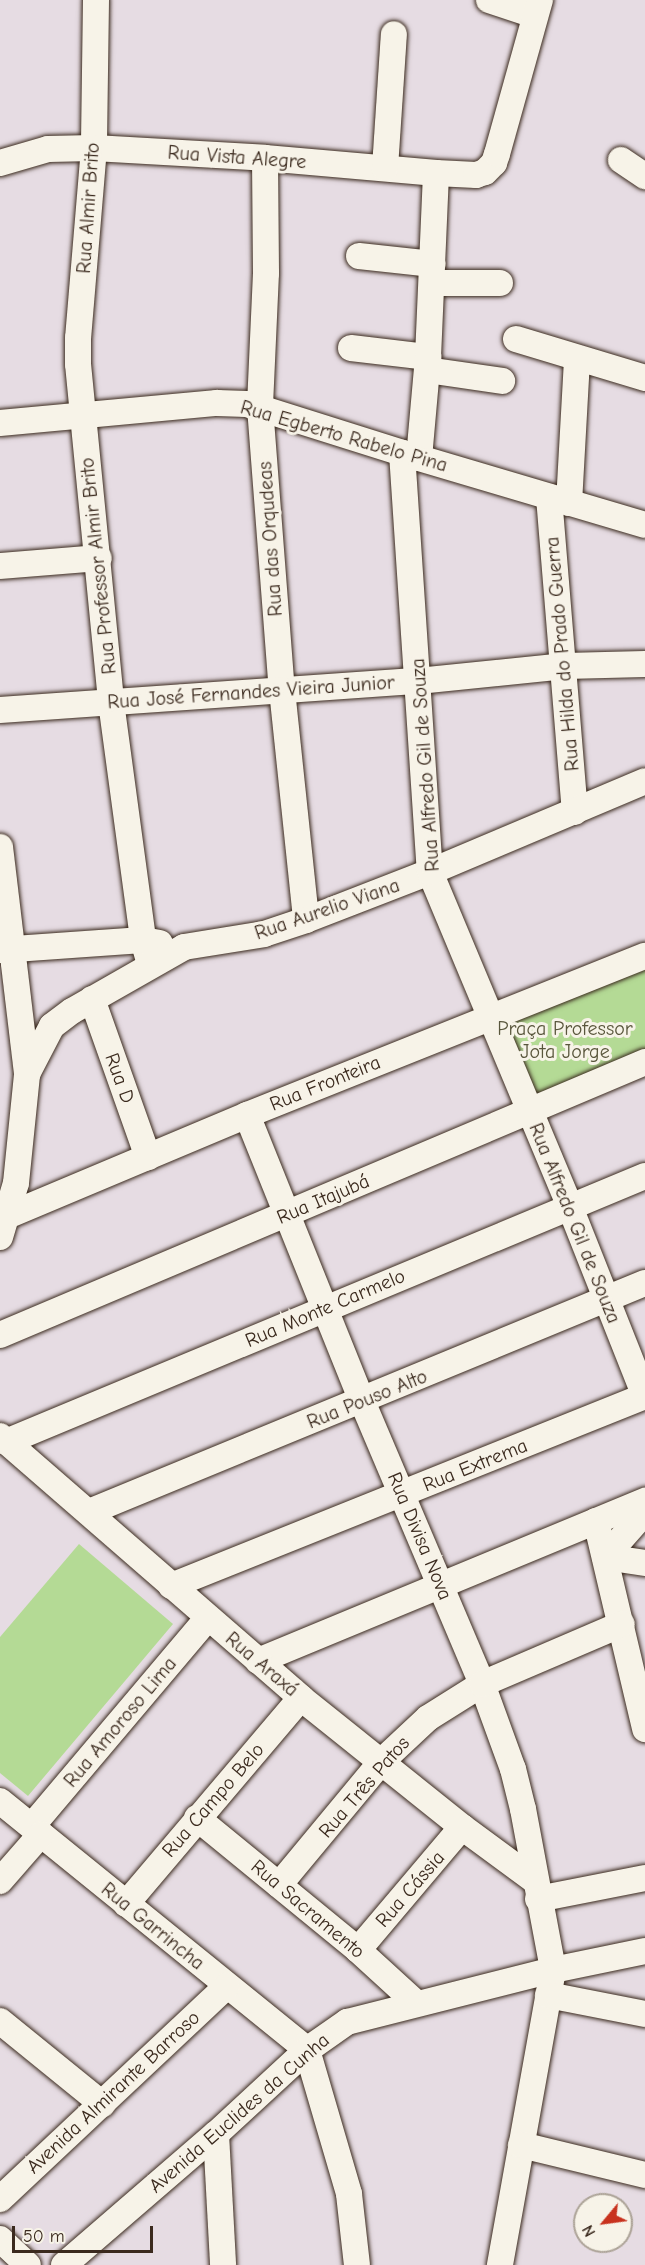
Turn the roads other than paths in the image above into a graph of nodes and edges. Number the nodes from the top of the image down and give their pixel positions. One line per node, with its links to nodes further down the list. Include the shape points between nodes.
1 (96, 0): 5 (street, Rua Almir Brito)
2 (489, 0): 3 (street)
3 (537, 8): 10 (street, Rua Vista Alegre, via 494,163 476,175)
4 (394, 34): 9 (street)
5 (94, 148): 6 (street, Rua Vista Alegre); 8 (street, Rua Vista Alegre, via 48,149); 22 (street, Rua Almir Brito, via 78,338)
6 (265, 158): 9 (street, Rua Vista Alegre); 21 (street, Rua das Orqudeas, via 266,273)
7 (621, 160): 11 (street)
8 (0, 163)
9 (384, 168): 10 (street, Rua Vista Alegre)
10 (436, 173): 13 (street, Rua Alfredo Gil de Souza)
11 (645, 176)
12 (359, 256): 13 (street)
13 (433, 273): 14 (street); 18 (street, Rua Alfredo Gil de Souza)
14 (500, 283)
15 (516, 339): 17 (street)
16 (351, 348): 18 (street)
17 (577, 358): 19 (street); 25 (street, Rua Hilda do Prado Guerra)
18 (427, 364): 20 (street); 24 (street, Rua Alfredo Gil de Souza)
19 (645, 378)
20 (502, 381)
21 (260, 407): 22 (street, Rua Egberto Rabelo Pina, via 217,404); 24 (street, Rua Egberto Rabelo Pina); 32 (street, Rua das Orqudeas)
22 (83, 416): 23 (street, Rua Egberto Rabelo Pina); 27 (street, Rua Professor Almir Brito)
23 (0, 423)
24 (411, 456): 25 (street, Rua Egberto Rabelo Pina); 31 (street, Rua Alfredo Gil de Souza)
25 (559, 500): 26 (street, Rua Egberto Rabelo Pina); 30 (street, Rua Hilda do Prado Guerra)
26 (645, 525)
27 (99, 558): 28 (street); 33 (street, Rua Professor Almir Brito)
28 (0, 566)
29 (645, 664): 30 (street, Rua José Fernandes Vieira Junior)
30 (565, 666): 31 (street, Rua José Fernandes Vieira Junior); 36 (street, Rua Hilda do Prado Guerra)
31 (418, 681): 32 (street, Rua José Fernandes Vieira Junior); 38 (street, Rua Alfredo Gil de Souza)
32 (282, 690): 33 (street, Rua José Fernandes Vieira Junior); 39 (street, Rua das Orqudeas)
33 (111, 702): 34 (street, Rua José Fernandes Vieira Junior); 40 (street, Rua Professor Almir Brito)
34 (0, 710)
35 (645, 781): 36 (street, Rua Aurelio Viana)
36 (575, 812): 38 (street, Rua Aurelio Viana)
37 (0, 846): 42 (street)
38 (430, 872): 39 (street, Rua Aurelio Viana); 46 (street, Rua Alfredo Gil de Souza)
39 (306, 920): 41 (street, Rua Aurelio Viana, via 264,934)
40 (143, 940): 41 (street); 42 (street); 44 (street, Rua Professor Almir Brito)
41 (184, 948): 44 (street, Rua Aurelio Viana)
42 (6, 950): 48 (street)
43 (645, 956): 46 (street, Rua Fronteira)
44 (150, 965): 45 (street, Rua Aurelio Viana)
45 (92, 999): 48 (street, Rua Aurelio Viana, via 52,1026); 51 (street, Rua D)
46 (490, 1016): 49 (street, Rua Alfredo Gil de Souza); 50 (street, Rua Fronteira)
47 (645, 1062): 49 (street, Rua Itajubá)
48 (27, 1074): 53 (street, Rua Aurelio Viana)
49 (529, 1110): 54 (street, Rua Alfredo Gil de Souza); 55 (street, Rua Itajubá)
50 (247, 1115): 51 (street, Rua Fronteira); 55 (street, Rua Divisa Nova)
51 (148, 1157): 56 (street, Rua Fronteira)
52 (645, 1176): 54 (street, Rua Monte Carmelo)
53 (8, 1184): 56 (street, Rua Aurelio Viana)
54 (570, 1207): 58 (street, Rua Alfredo Gil de Souza); 59 (street, Rua Monte Carmelo)
55 (287, 1215): 59 (street, Rua Divisa Nova); 60 (street, Rua Itajubá)
56 (3, 1227)
57 (645, 1283): 58 (street, Rua Pouso Alto)
58 (606, 1299): 61 (street, Rua Alfredo Gil de Souza); 62 (street, Rua Pouso Alto)
59 (326, 1308): 62 (street, Rua Divisa Nova); 63 (street, Rua Monte Carmelo)
60 (0, 1335)
61 (645, 1396): 64 (street, Rua Extrema)
62 (363, 1401): 64 (street, Rua Divisa Nova); 66 (street, Rua Pouso Alto)
63 (3, 1439): 66 (street, Rua Araxá)
64 (402, 1494): 71 (street, Rua Extrema); 72 (street, Rua Divisa Nova)
65 (645, 1500): 68 (street)
66 (89, 1512): 71 (street, Rua Araxá)
67 (645, 1512): 69 (street)
68 (596, 1521): 69 (street); 72 (street)
69 (605, 1557): 70 (street); 74 (street)
70 (645, 1563)
71 (171, 1586): 73 (street, Rua Araxá)
72 (441, 1586): 75 (street); 76 (street, Rua Divisa Nova)
73 (208, 1618): 75 (street, Rua Araxá); 83 (street, Rua Amoroso Lima)
74 (622, 1624): 76 (street, Rua Três Patos); 78 (street)
75 (258, 1661): 77 (street, Rua Araxá)
76 (482, 1684): 79 (street, Rua Três Patos, via 428,1718); 87 (street, Rua Divisa Nova, via 513,1769)
77 (301, 1698): 79 (street, Rua Araxá); 81 (street, Rua Campo Belo)
78 (644, 1714)
79 (382, 1761): 82 (street, Rua Araxá); 86 (street, Rua Três Patos)
80 (0, 1801): 83 (street, Rua Garrincha)
81 (197, 1818): 86 (street, Rua Sacramento); 88 (street, Rua Campo Belo)
82 (462, 1827): 87 (street, Rua Araxá); 89 (street, Rua Cássia)
83 (36, 1830): 85 (street, Rua Amoroso Lima); 88 (street, Rua Garrincha)
84 (645, 1878): 87 (street)
85 (0, 1881)
86 (279, 1886): 89 (street, Rua Sacramento)
87 (536, 1890): 91 (street, Rua Divisa Nova)
88 (126, 1904): 92 (street, Rua Garrincha)
89 (358, 1950): 94 (street, Rua Sacramento)
90 (645, 1951): 91 (street, Avenida Euclides da Cunha)
91 (553, 1970): 93 (street); 94 (street, Avenida Euclides da Cunha)
92 (227, 1986): 97 (street, Rua Garrincha); 98 (street, Avenida Almirante Barroso)
93 (548, 1995): 95 (street); 100 (street)
94 (416, 2003): 97 (street, Avenida Euclides da Cunha, via 347,2022)
95 (645, 2014)
96 (0, 2021): 98 (street)
97 (307, 2050): 99 (street, Avenida Euclides da Cunha); 107 (street, via 349,2194)
98 (102, 2104): 102 (street, Avenida Almirante Barroso)
99 (216, 2134): 105 (street, Avenida Euclides da Cunha); 106 (street)
100 (521, 2145): 101 (street); 108 (street)
101 (645, 2175)
102 (0, 2199)
103 (0, 2239): 104 (street)
104 (28, 2265)
105 (64, 2265)
106 (223, 2265)
107 (357, 2265)
108 (500, 2265)

